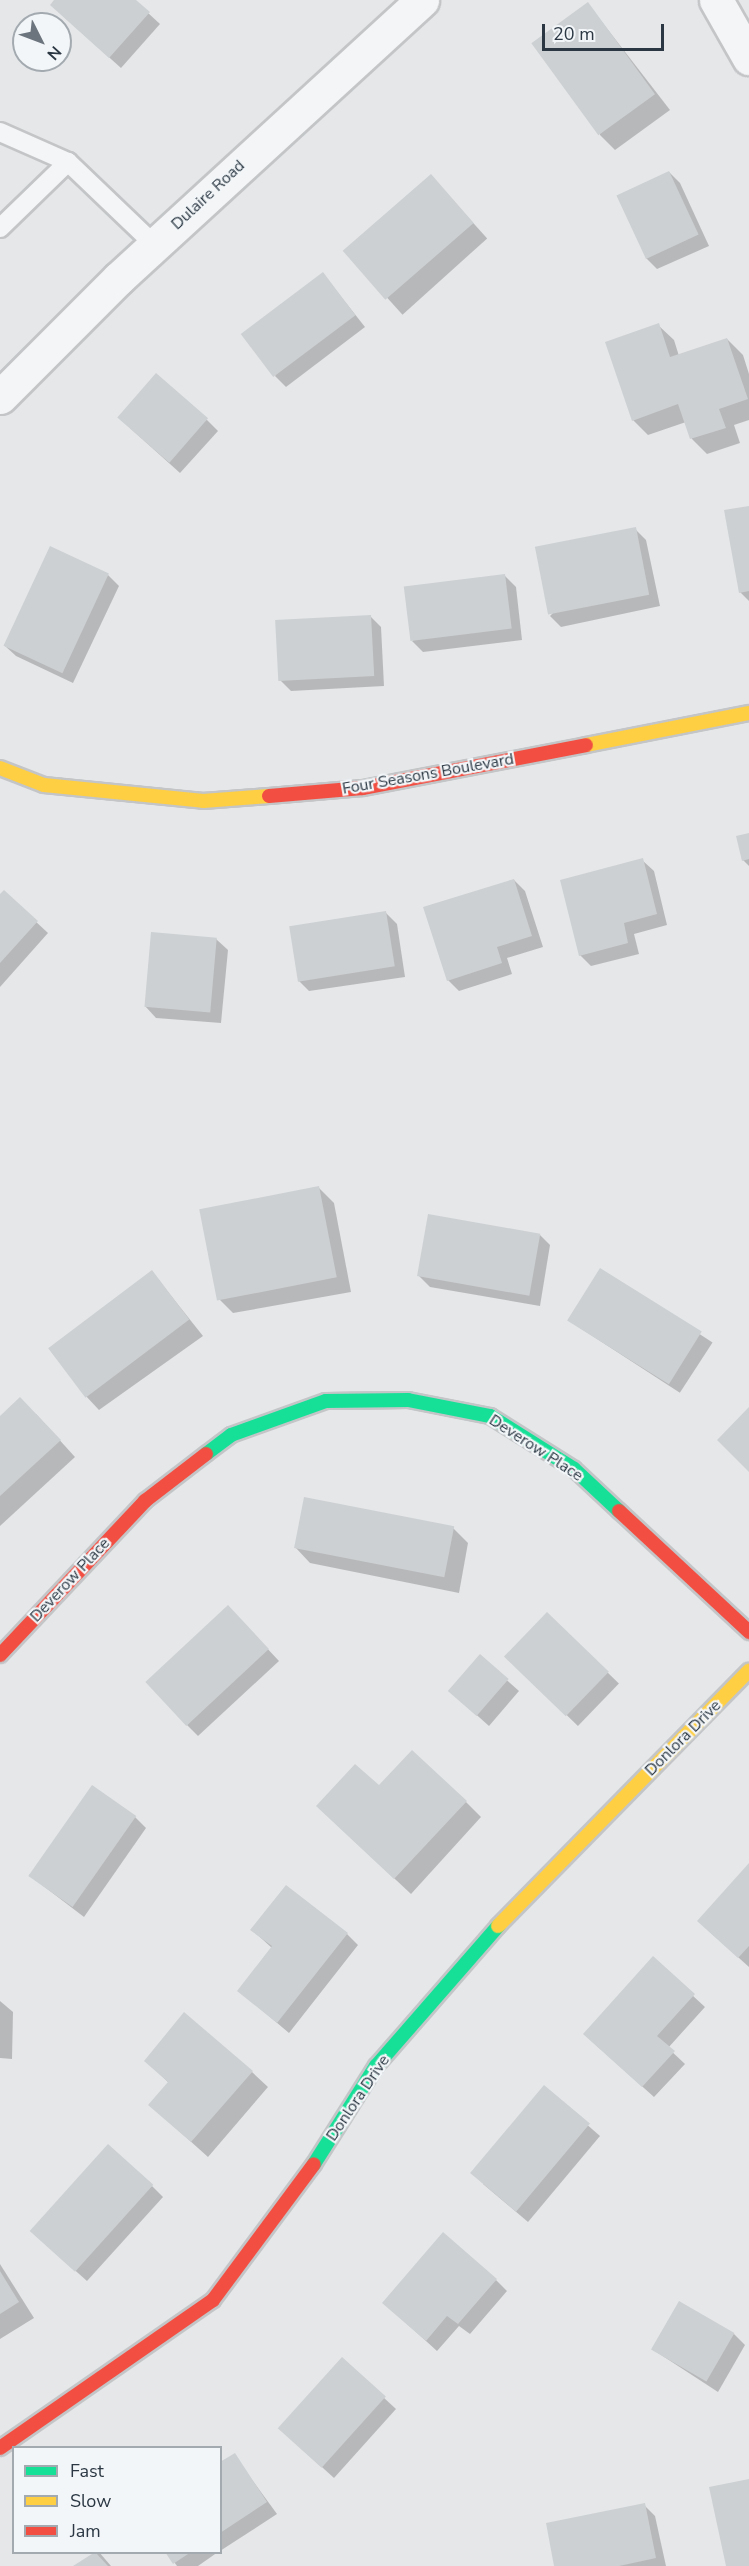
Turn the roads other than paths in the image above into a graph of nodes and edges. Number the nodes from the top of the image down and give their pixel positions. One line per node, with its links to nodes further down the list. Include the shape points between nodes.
1 (422, 0): 7 (street, Dulaire Road)
2 (716, 0): 3 (street)
3 (749, 58)
4 (0, 132): 5 (lane)
5 (68, 162): 6 (lane); 7 (lane)
6 (0, 228)
7 (154, 245): 8 (street, Dulaire Road)
8 (0, 397)
9 (749, 713): 10 (street, Four Seasons Boulevard, via 363,788 202,801 44,785)
10 (0, 768)
11 (749, 1632): 12 (street, Deverow Place, via 574,1469 490,1416 408,1400 326,1401 231,1435 145,1501)
12 (0, 1655)
13 (749, 1671): 14 (street, Donlora Drive, via 523,1898 376,2066 296,2193 213,2300)
14 (0, 2448)

